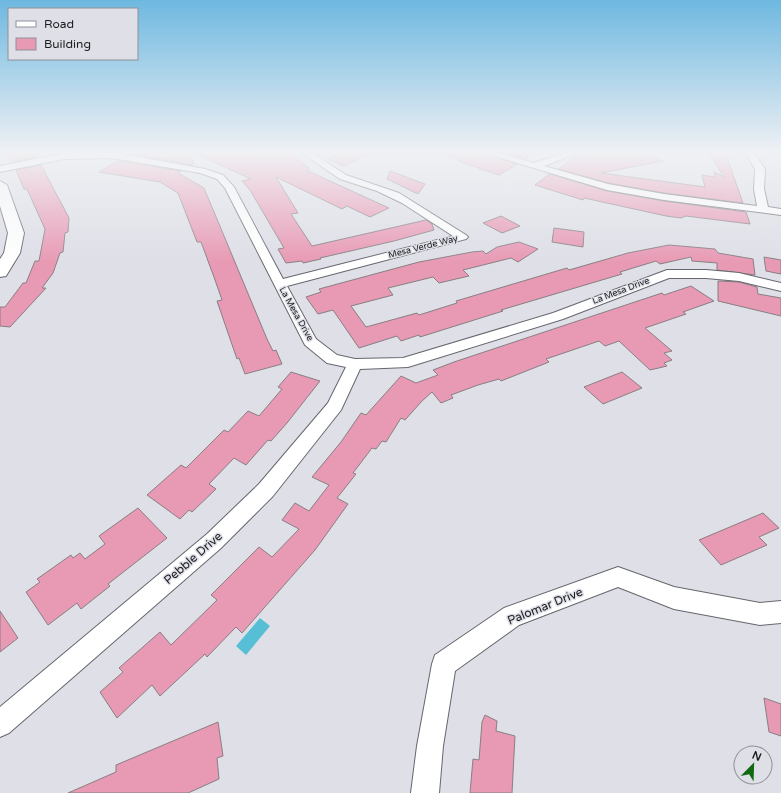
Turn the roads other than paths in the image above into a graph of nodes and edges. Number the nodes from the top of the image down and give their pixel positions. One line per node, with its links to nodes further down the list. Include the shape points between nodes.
1 (2, 189): 8 (main road, via 16,233 12,253)
2 (230, 189): 9 (street, La Mesa Drive)
3 (381, 189): 9 (street, Mesa Verde Way, via 406,200 462,237)
4 (616, 189): 6 (street)
5 (759, 189): 6 (street)
6 (763, 210): 7 (street)
7 (781, 212)
8 (0, 272)
9 (279, 284): 11 (street, La Mesa Drive, via 310,342 332,359)
10 (781, 287): 11 (street, La Mesa Drive, via 706,274 667,274 558,316 403,363)
11 (355, 364): 13 (street, Pebble Drive, via 335,406 266,490 214,540)
12 (781, 612): 14 (street, Palomar Drive, via 760,614 674,598 618,577 512,616 444,664)
13 (0, 724)
14 (425, 793)

